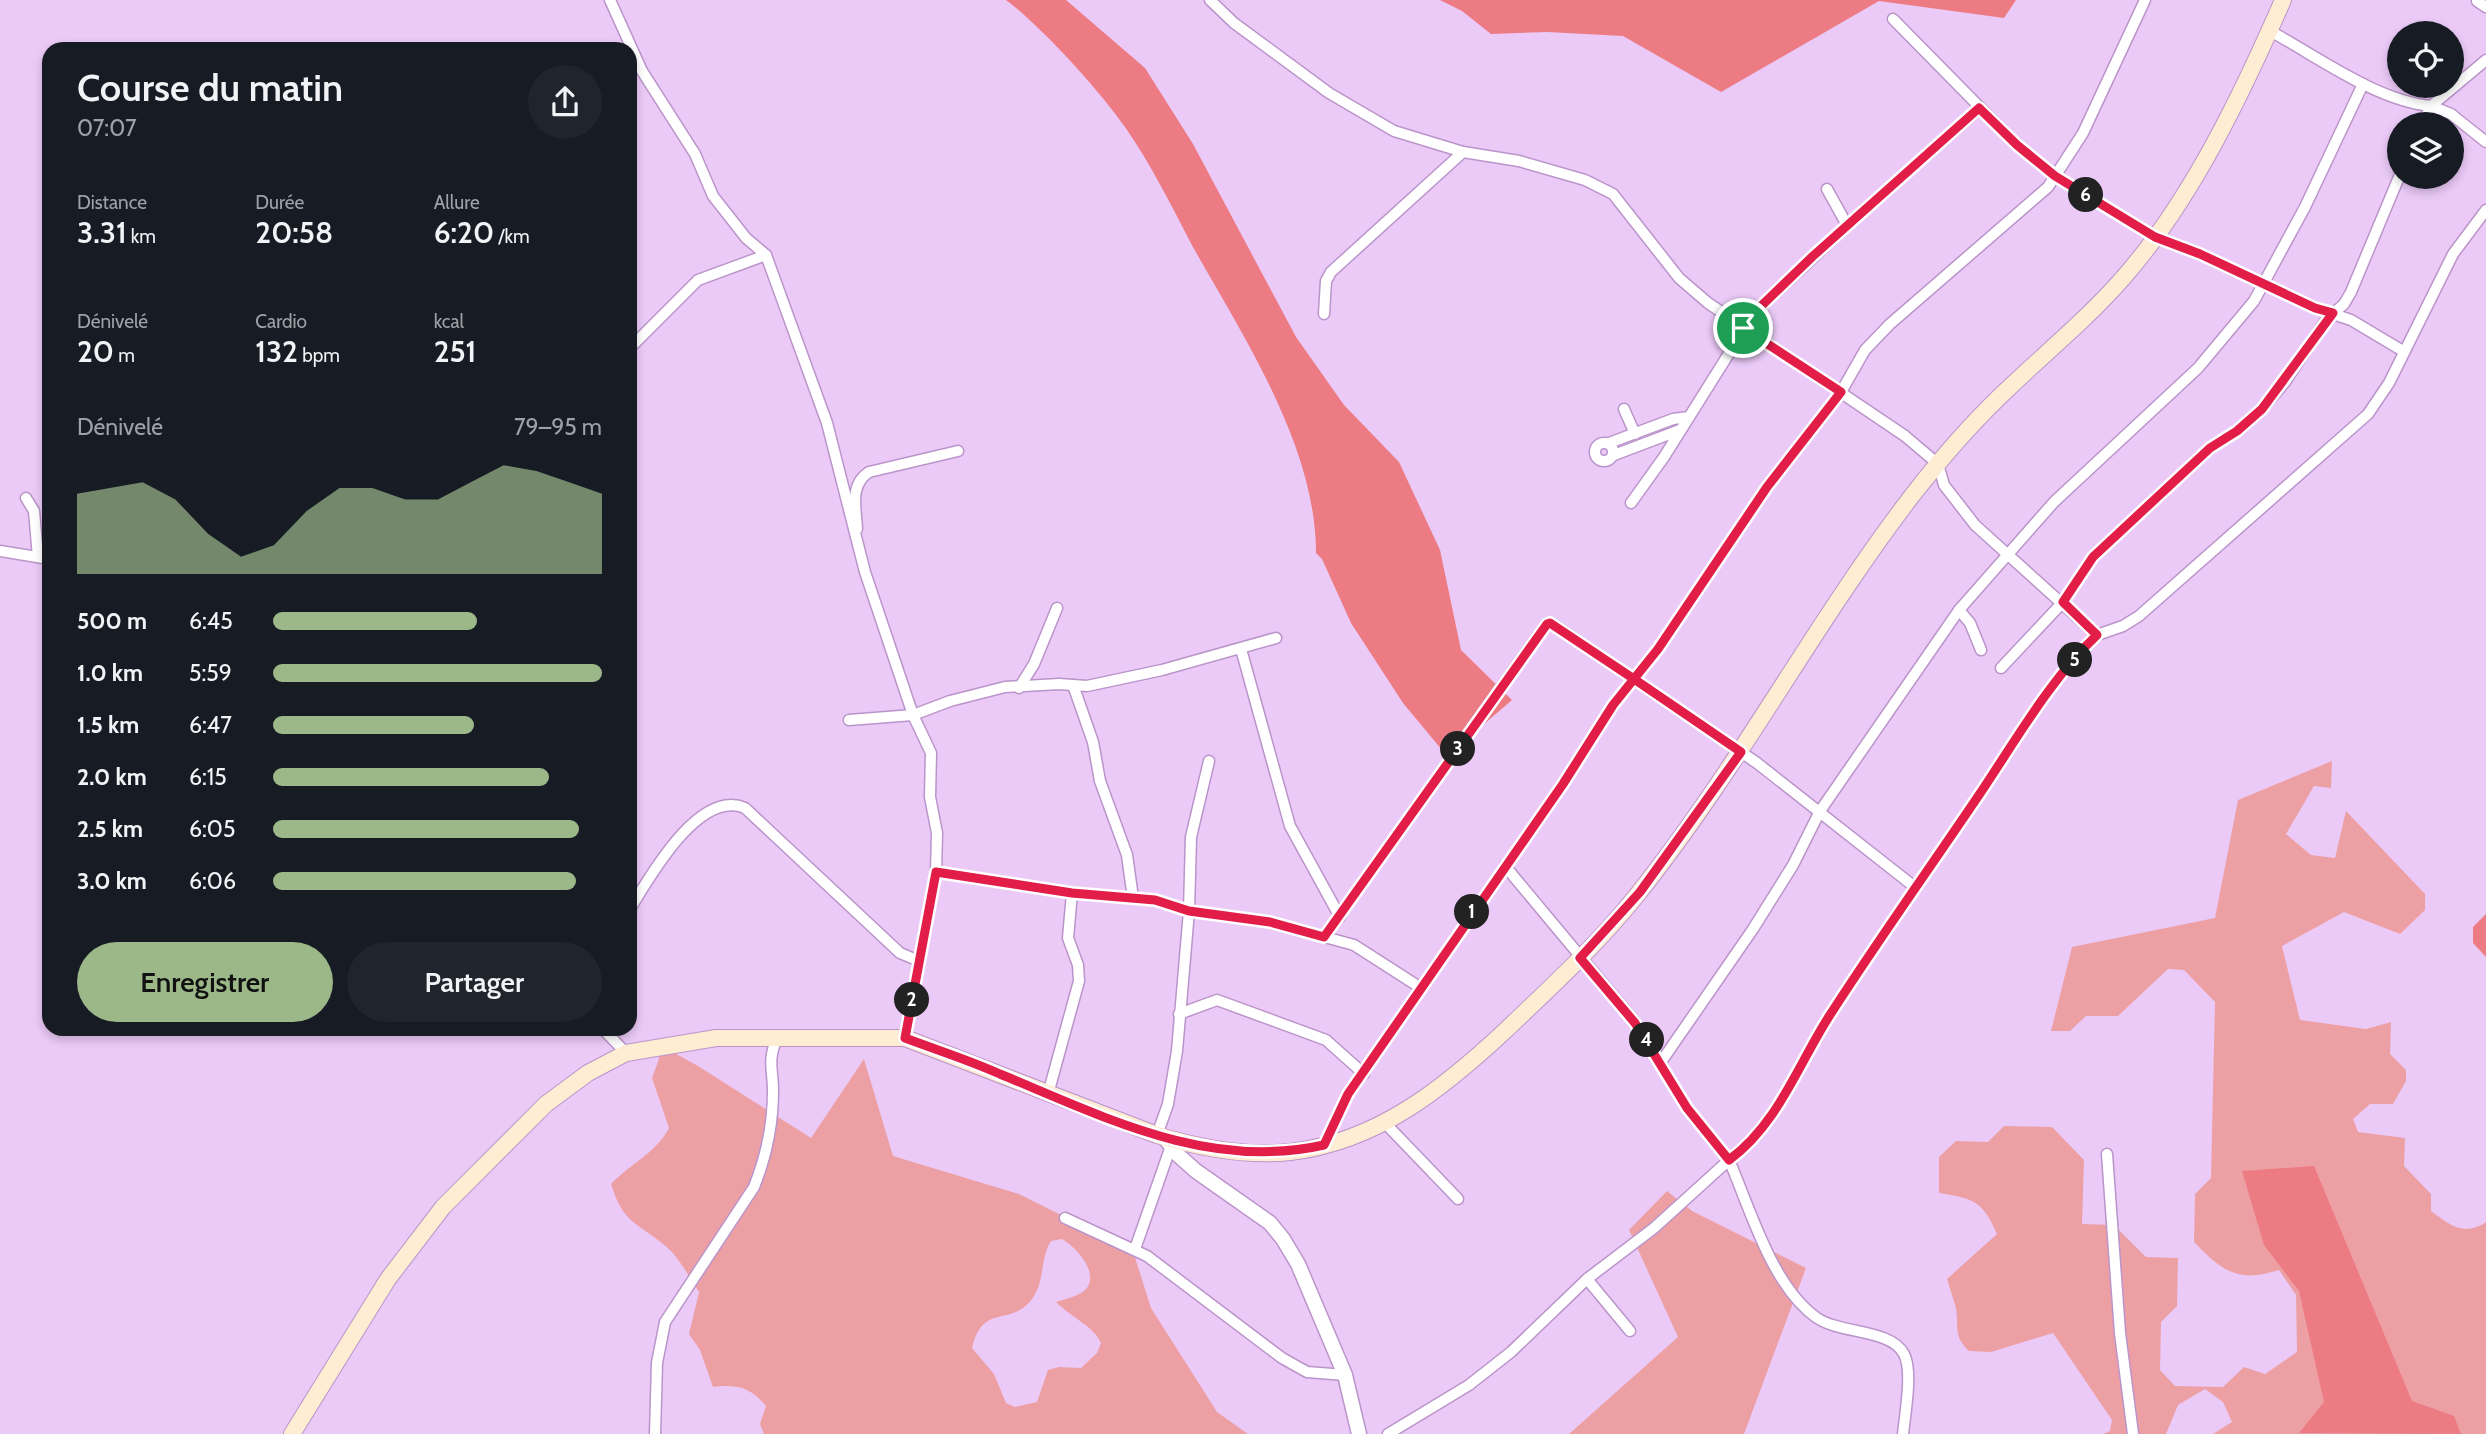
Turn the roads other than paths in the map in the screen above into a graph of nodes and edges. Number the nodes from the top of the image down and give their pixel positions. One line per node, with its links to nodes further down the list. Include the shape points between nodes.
1 (610, 0): 7 (street)
2 (1210, 0): 15 (street, via 1234,23 1350,108 1394,131)
3 (2145, 0): 16 (street, via 2083,133)
4 (2283, 0): 6 (main road)
5 (1893, 19): 12 (street)
6 (2270, 31): 10 (street); 21 (main road, via 2191,183)
7 (629, 42)
8 (637, 60): 22 (street, via 695,154 713,196)
9 (2486, 60): 11 (street)
10 (2363, 84): 11 (street, via 2412,104); 23 (street)
11 (2431, 106): 13 (street); 14 (street, via 2451,114)
12 (1979, 108): 16 (street); 20 (street)
13 (2428, 112)
14 (2486, 142)
15 (1463, 152): 25 (street, via 1331,272); 26 (street, via 1519,161 1585,180 1613,194 1679,278)
16 (2055, 176): 21 (street); 29 (street, via 2003,228 1890,324 1865,350)
17 (1827, 188): 20 (street)
18 (2394, 189): 24 (street, via 2351,292)
19 (2486, 210): 28 (street, via 2453,254)
20 (1847, 225): 26 (street)
21 (2155, 237): 23 (street); 37 (main road, via 2104,300 2012,385)
22 (766, 256): 27 (street, via 698,280); 40 (street, via 827,423)
23 (2265, 284): 24 (street); 43 (street, via 2198,368 2054,502)
24 (2333, 313): 28 (street); 45 (street, via 2262,409 2210,448 2093,557)
25 (1324, 314)
26 (1743, 328): 29 (street); 31 (street)
27 (637, 341)
28 (2403, 351): 48 (street, via 2368,414 2330,450 2139,615)
29 (1841, 392): 37 (street); 53 (street, via 1767,487)
30 (1624, 409): 33 (street)
31 (1689, 417): 32 (street); 33 (street)
32 (1680, 430): 36 (street); 39 (street)
33 (1635, 434): 34 (street)
34 (1609, 443): 36 (street); 36 (street, via 1597,446 1597,458 1609,460)
35 (958, 451): 40 (street, via 869,472 857,482)
36 (1614, 454)
37 (1938, 464): 43 (street, via 1944,485 1975,525); 58 (main road, via 1821,627)
38 (26, 498): 42 (street, via 34,511)
39 (1631, 503)
40 (858, 550): 56 (street)
41 (0, 551): 44 (street)
42 (42, 553)
43 (2006, 554): 45 (street); 47 (street)
44 (42, 558)
45 (2063, 602): 48 (street); 52 (street)
46 (1057, 608): 55 (street)
47 (1959, 610): 51 (street); 60 (street)
48 (2097, 635): 63 (street, via 2016,735)
49 (1276, 638): 50 (street)
50 (1241, 649): 54 (street, via 1087,687); 68 (street, via 1290,826)
51 (1981, 650)
52 (2001, 668)
53 (1634, 679): 58 (street); 61 (street); 68 (street, via 1547,624)
54 (1073, 685): 55 (street); 66 (street, via 1127,855)
55 (1019, 688): 56 (street, via 982,691)
56 (913, 715): 57 (street); 62 (street, via 931,753)
57 (849, 720)
58 (1741, 752): 60 (street); 70 (main road, via 1640,892)
59 (1209, 761): 67 (street, via 1191,837)
60 (1820, 811): 63 (street); 78 (street, via 1753,929)
61 (1505, 866): 70 (street); 72 (street)
62 (936, 872): 64 (street); 71 (street)
63 (1916, 888): 85 (street, via 1828,1019 1773,1115 1756,1139)
64 (1072, 893): 66 (street); 80 (street, via 1068,937 1079,981)
65 (637, 897): 71 (street, via 657,864 692,824 737,804 900,953)
66 (1133, 898): 67 (street)
67 (1189, 911): 69 (street, via 1270,922); 73 (street)
68 (1340, 917): 69 (street)
69 (1324, 937): 72 (street, via 1354,945)
70 (1580, 958): 78 (street); 81 (main road, via 1460,1071)
71 (919, 961): 76 (street)
72 (1420, 988): 79 (street)
73 (1180, 1014): 79 (street, via 1217,1000 1326,1040); 82 (street)
74 (610, 1036): 77 (street)
75 (777, 1038): 76 (main road); 77 (main road, via 695,1040); 93 (street, via 770,1054 774,1089 761,1170 665,1322 657,1363)
76 (905, 1038): 80 (main road)
77 (626, 1053): 92 (main road, via 578,1079 545,1104 443,1207 395,1269)
78 (1661, 1062): 85 (street, via 1687,1108)
79 (1364, 1074): 83 (street, via 1348,1094)
80 (1048, 1094): 82 (main road)
81 (1385, 1123): 83 (main road); 86 (street)
82 (1164, 1140): 83 (main road, via 1253,1153); 88 (street); 91 (street, via 1196,1171 1270,1223 1283,1239)
83 (1324, 1145)
84 (2107, 1154): 97 (street, via 2120,1333)
85 (1729, 1160): 89 (street, via 1654,1228); 96 (street, via 1768,1255 1803,1304 1816,1318 1888,1339 1905,1355)
86 (1458, 1199)
87 (1065, 1218): 88 (street)
88 (1135, 1249): 91 (street, via 1282,1358 1307,1372)
89 (1587, 1279): 90 (street); 95 (street, via 1469,1385)
90 (1630, 1331)
91 (1345, 1375): 94 (street)
92 (292, 1434)
93 (655, 1434)
94 (1359, 1434)
95 (1388, 1434)
96 (1903, 1434)
97 (2133, 1434)

